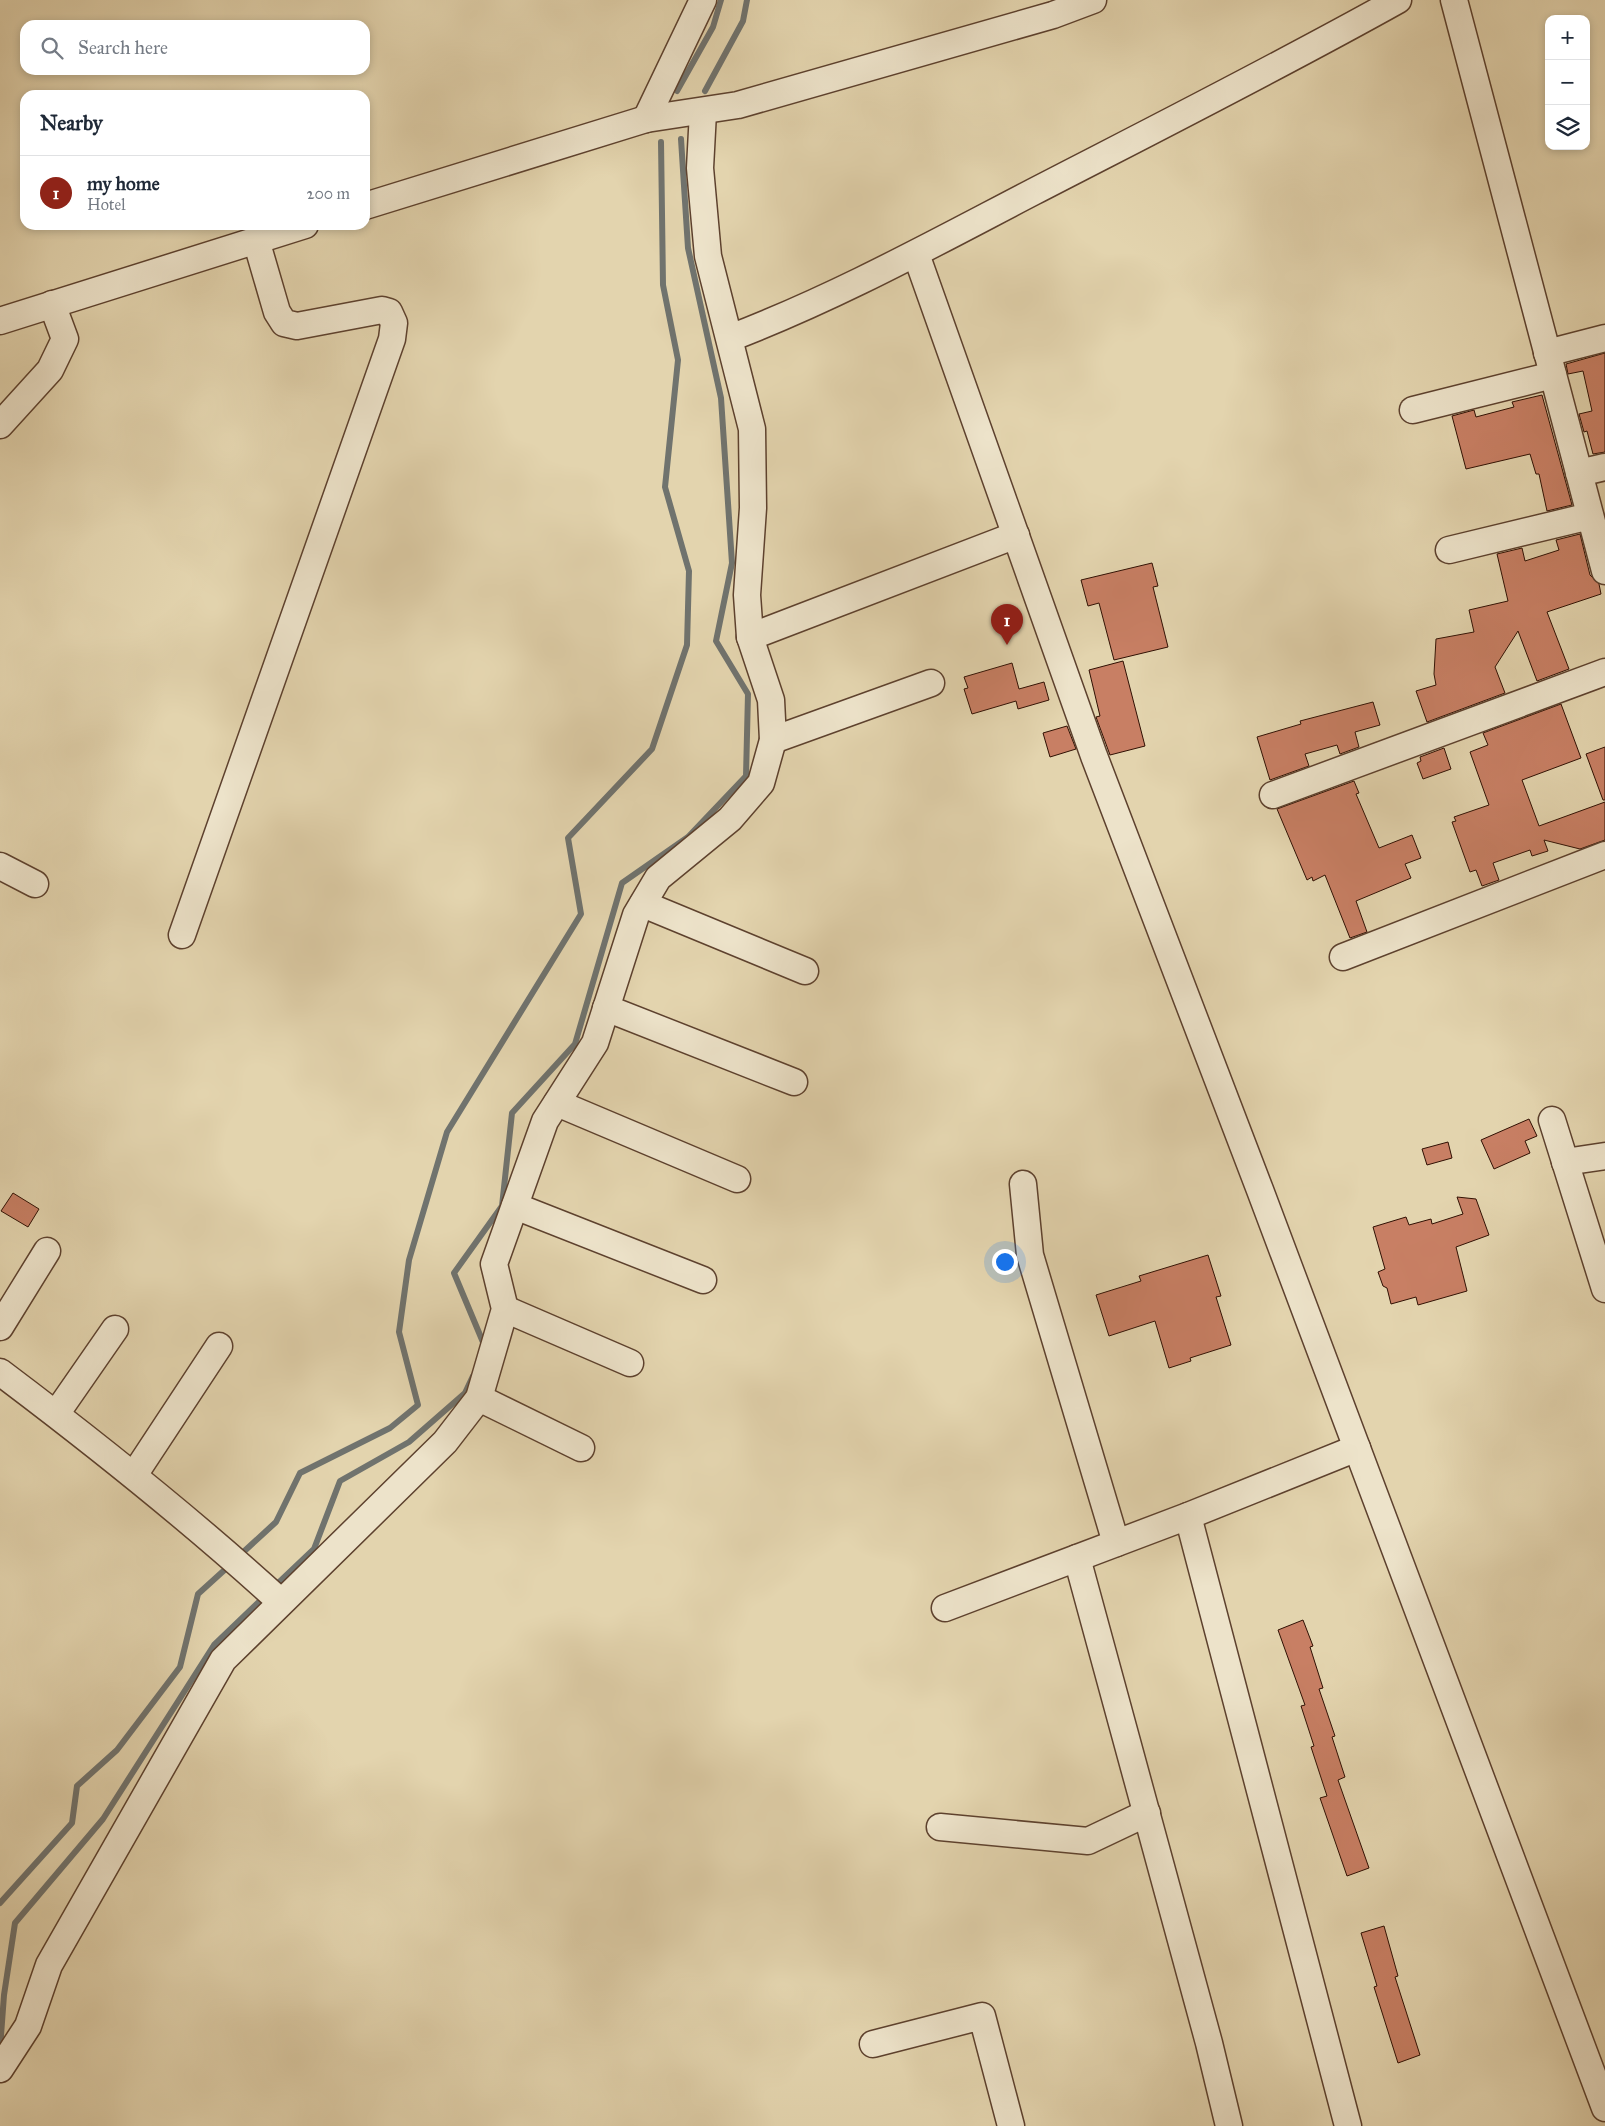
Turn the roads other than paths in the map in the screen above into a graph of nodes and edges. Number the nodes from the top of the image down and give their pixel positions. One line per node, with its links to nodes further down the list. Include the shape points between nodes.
1 (703, 0): 6 (street)
2 (1093, 0): 5 (street, via 1053,15 738,105)
3 (1398, 0): 10 (street, via 1304,53)
4 (1454, 0): 15 (street)
5 (703, 112): 6 (street); 13 (street, via 700,168 708,256)
6 (646, 119): 7 (street)
7 (370, 204)
8 (289, 230): 9 (street)
9 (256, 240): 11 (street); 33 (street, via 277,312 284,323 297,326 382,310 389,312 394,323 392,339)
10 (916, 254): 13 (street, via 784,318); 21 (street)
11 (52, 304): 12 (street); 17 (street, via 65,340 50,370)
12 (1, 317)
13 (730, 338): 24 (street, via 752,429 753,508 747,595)
14 (1605, 338): 15 (street)
15 (1550, 364): 16 (street); 19 (street)
16 (1413, 410)
17 (0, 426)
18 (1605, 467): 19 (street)
19 (1579, 474): 20 (street)
20 (1590, 516): 22 (street); 23 (street)
21 (1016, 536): 24 (street); 57 (street, via 1094,756)
22 (1449, 550)
23 (1605, 571)
24 (750, 637): 27 (street, via 771,700)
25 (1605, 672): 28 (street)
26 (931, 683): 27 (street)
27 (773, 740): 32 (street, via 761,783 730,819 658,878)
28 (1273, 795)
29 (1605, 855): 34 (street)
30 (0, 866): 31 (street)
31 (35, 884)
32 (643, 904): 35 (street); 36 (street, via 636,915)
33 (182, 935)
34 (1344, 957)
35 (805, 971)
36 (606, 1008): 37 (street); 38 (street, via 594,1043)
37 (794, 1082)
38 (556, 1103): 42 (street); 44 (street, via 545,1121)
39 (1552, 1120): 41 (street)
40 (1605, 1156): 41 (street)
41 (1565, 1162): 47 (street)
42 (737, 1179)
43 (1023, 1184): 60 (street, via 1030,1255)
44 (515, 1206): 46 (street); 48 (street, via 494,1264)
45 (47, 1251): 49 (street)
46 (703, 1280)
47 (1605, 1289)
48 (505, 1309): 52 (street); 54 (street)
49 (0, 1327)
50 (115, 1329): 55 (street)
51 (218, 1346): 58 (street)
52 (630, 1363)
53 (0, 1372): 55 (street)
54 (479, 1398): 56 (street); 62 (street, via 445,1442)
55 (56, 1414): 58 (street)
56 (581, 1448)
57 (1357, 1448): 59 (street); 68 (street)
58 (134, 1476): 62 (street, via 228,1553)
59 (1188, 1516): 60 (street); 71 (street)
60 (1116, 1543): 61 (street)
61 (1077, 1558): 63 (street); 64 (street)
62 (281, 1602): 67 (street, via 223,1660 49,1965 28,2026)
63 (945, 1608)
64 (1147, 1813): 65 (street, via 1088,1841); 70 (street)
65 (940, 1827)
66 (874, 2044): 69 (street, via 982,2016)
67 (0, 2069)
68 (1605, 2108)
69 (1010, 2126)
70 (1228, 2126)
71 (1348, 2126)

